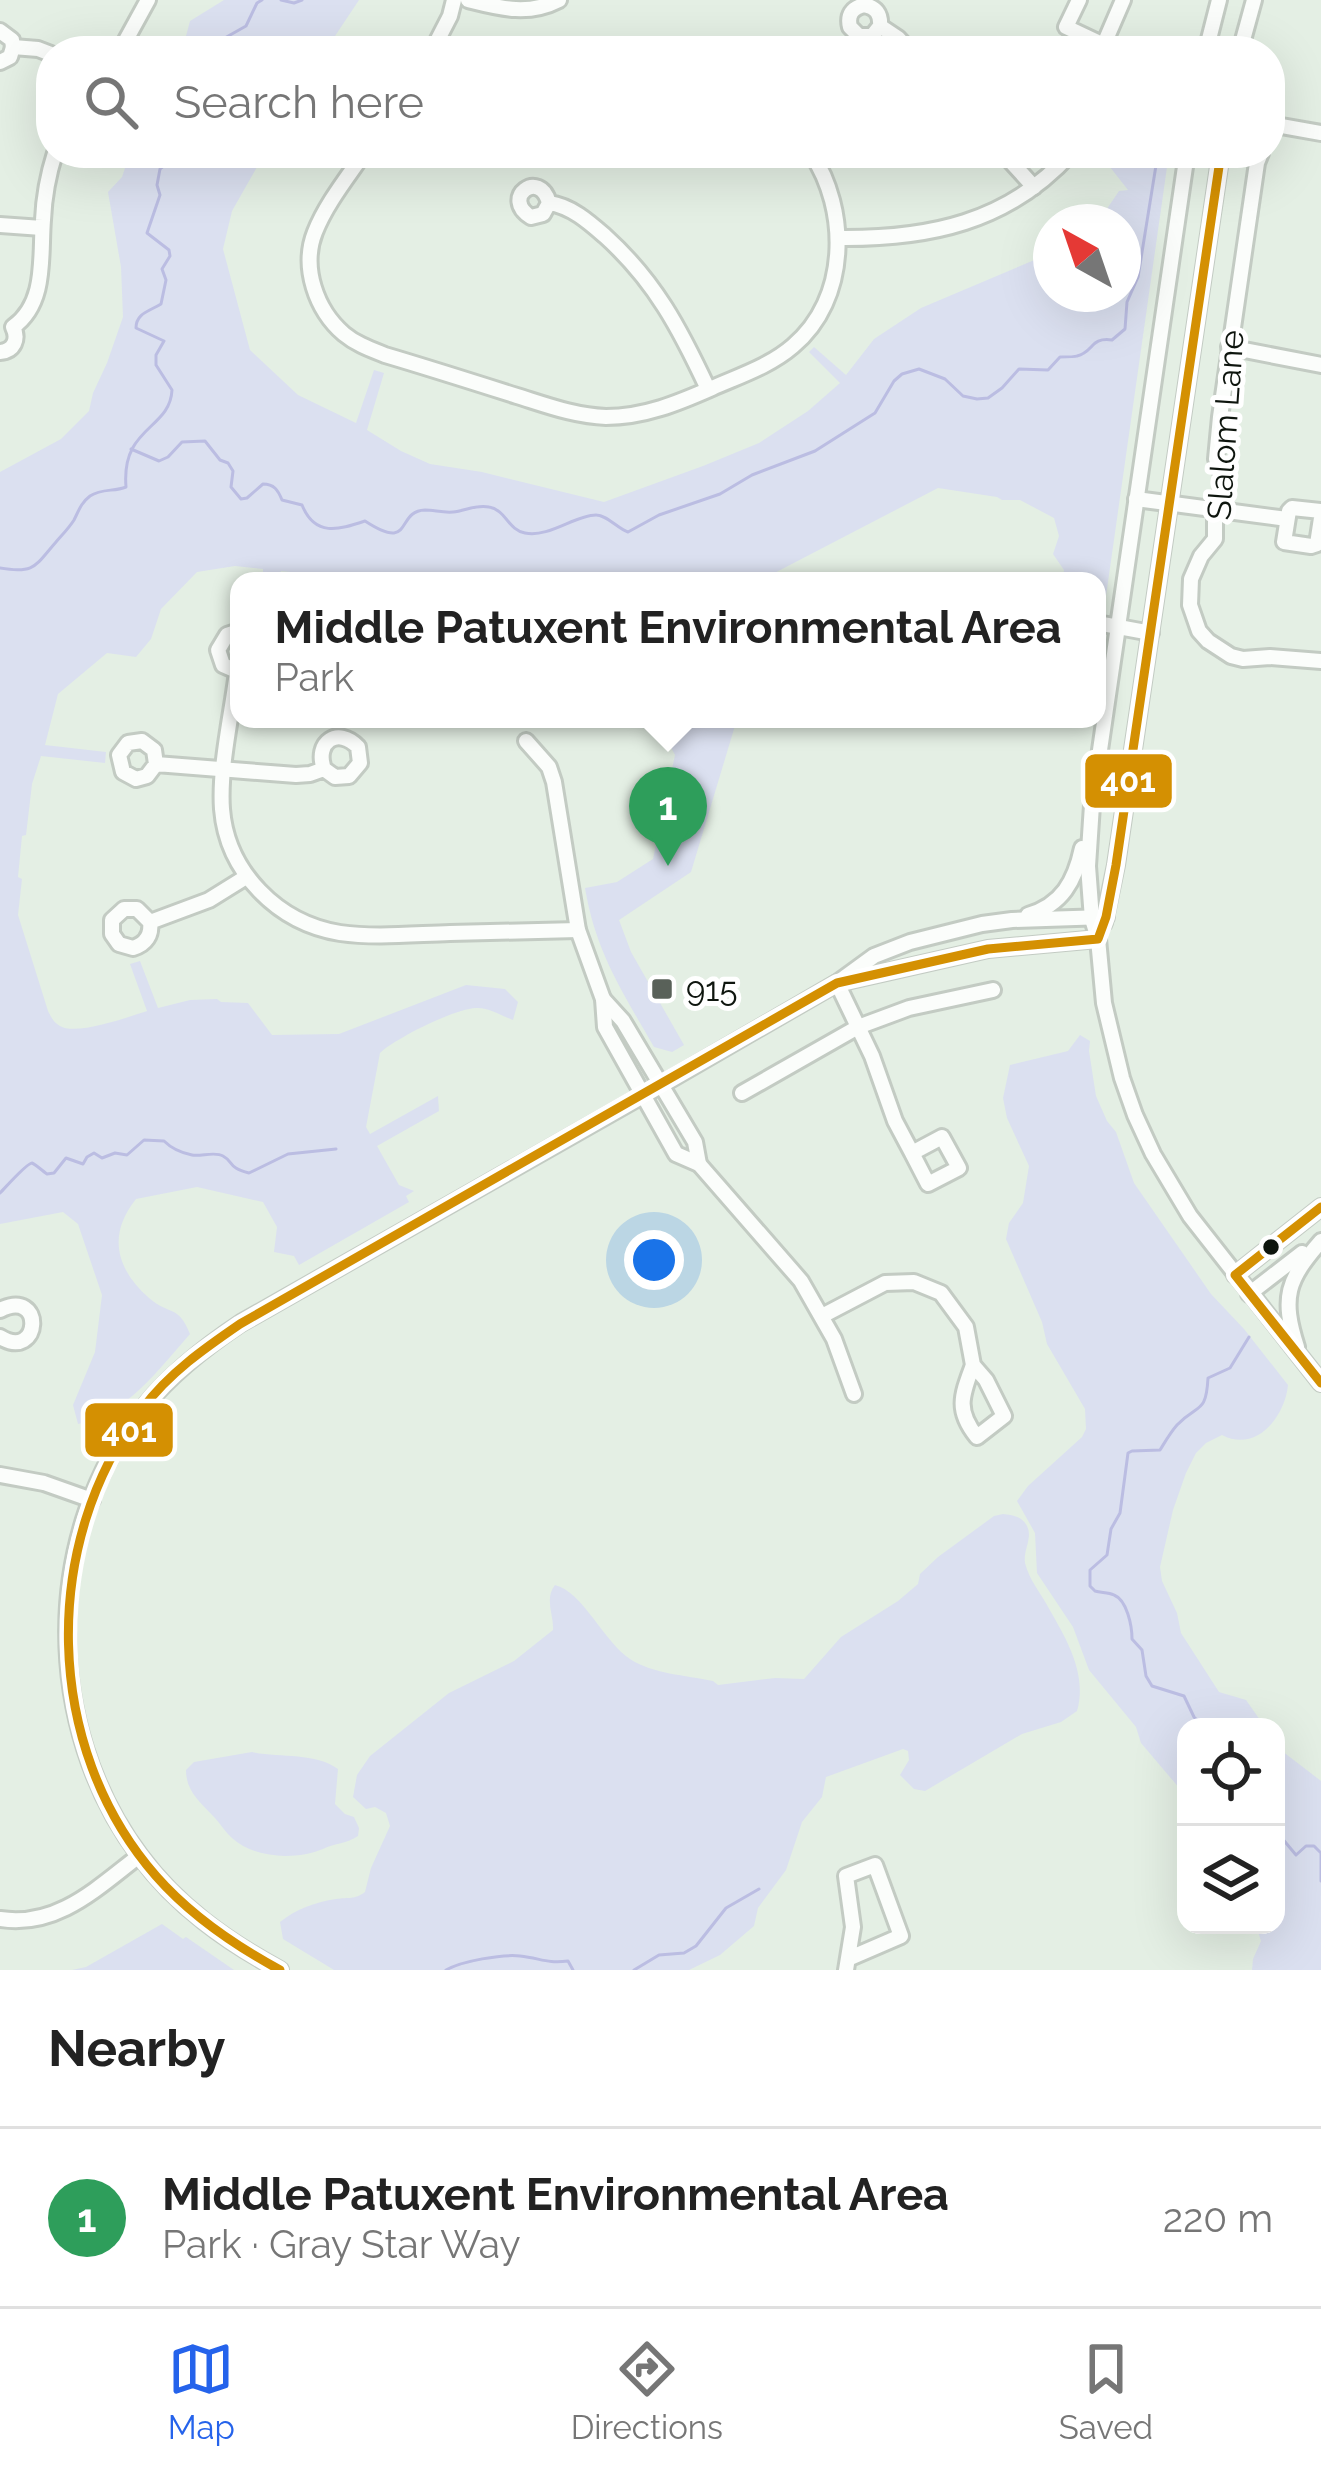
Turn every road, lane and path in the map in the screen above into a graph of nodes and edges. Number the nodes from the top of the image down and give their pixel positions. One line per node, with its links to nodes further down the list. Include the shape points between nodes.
1 (148, 0): 11 (street)
2 (454, 0): 12 (street)
3 (467, 0): 4 (street, via 521,10)
4 (559, 0)
5 (1079, 0): 14 (street, via 1066,27)
6 (1123, 0): 15 (street)
7 (1219, 0): 16 (street)
8 (1254, 0): 17 (street)
9 (880, 26): 13 (street)
10 (0, 31): 18 (street)
11 (128, 36)
12 (440, 36)
13 (896, 36)
14 (1081, 36)
15 (1106, 36)
16 (1210, 36)
17 (1244, 36)
18 (13, 46): 19 (street); 20 (street)
19 (36, 49)
20 (0, 62)
21 (1285, 127): 22 (street)
22 (1321, 133)
23 (52, 168): 34 (street)
24 (354, 168): 40 (street, via 310,249 318,300 346,336 584,415 646,413)
25 (821, 168): 35 (street)
26 (1017, 168): 31 (street)
27 (1055, 168): 31 (street)
28 (1184, 168): 41 (street)
29 (1219, 168): 42 (street)
30 (1256, 168): 37 (street, Slalom Lane)
31 (1034, 187): 35 (street, via 950,228)
32 (549, 203): 40 (street, via 586,221 640,270)
33 (0, 225): 34 (street)
34 (42, 228): 36 (street, via 38,287 27,314)
35 (838, 238): 40 (street, via 834,276 807,332 782,356)
36 (6, 324): 38 (street, via 16,339)
37 (1229, 347): 39 (street); 43 (street, Slalom Lane, via 1216,459 1226,485)
38 (0, 352)
39 (1321, 365)
40 (708, 389)
41 (1136, 499): 42 (street); 47 (street)
42 (1169, 502): 43 (street); 48 (street)
43 (1214, 509): 45 (street); 50 (street, Slalom Lane, via 1215,539 1191,579 1199,631 1243,659)
44 (1321, 515): 45 (street, via 1292,508); 45 (street, via 1311,546 1284,542)
45 (1287, 519)
46 (1106, 624): 47 (street)
47 (1116, 626): 48 (street); 52 (street)
48 (1150, 632): 61 (street)
49 (230, 634): 51 (street, via 218,650)
50 (1321, 662)
51 (230, 668)
52 (1106, 698)
53 (231, 728): 58 (street)
54 (1102, 728): 59 (street)
55 (526, 741): 64 (street, via 554,782)
56 (156, 764): 58 (street)
57 (324, 769): 58 (street)
58 (225, 770): 60 (street, via 226,833)
59 (1091, 805): 61 (street, via 1088,866); 62 (street, via 1067,890)
60 (246, 877): 63 (street); 64 (street, via 291,915 339,933)
61 (1099, 918): 62 (street); 65 (street)
62 (1012, 920): 66 (street, via 910,942)
63 (150, 922)
64 (578, 930): 68 (street)
65 (1098, 939): 66 (street, via 988,950); 77 (street, via 1104,1004 1135,1115 1170,1186)
66 (837, 982): 69 (street); 70 (street)
67 (993, 990): 69 (street)
68 (604, 999): 70 (street); 72 (street, via 605,1028)
69 (858, 1027): 71 (street); 73 (street)
70 (662, 1085): 72 (street); 74 (street)
71 (742, 1094)
72 (641, 1096): 74 (street, via 676,1154); 87 (street, via 209,1344 143,1409)
73 (912, 1154)
74 (699, 1164): 80 (street, via 791,1267)
75 (1321, 1207): 77 (street)
76 (1321, 1239): 78 (street); 82 (street, via 1288,1294)
77 (1235, 1276): 78 (street)
78 (1250, 1294): 82 (street)
79 (0, 1310): 81 (street, via 20,1306 33,1322 22,1341)
80 (822, 1316): 83 (street, via 886,1283 928,1286 966,1327); 85 (street)
81 (0, 1337)
82 (1301, 1358): 84 (street)
83 (973, 1365): 83 (street, via 1004,1416 977,1437 961,1411)
84 (1321, 1383)
85 (854, 1394)
86 (0, 1475): 87 (street)
87 (92, 1500): 88 (street, via 69,1588 70,1683 90,1763)
88 (139, 1856): 89 (street, via 62,1912); 91 (street, via 218,1934)
89 (0, 1919)
90 (848, 1964): 90 (street, via 846,1876 875,1865 901,1936)
91 (280, 1970)

